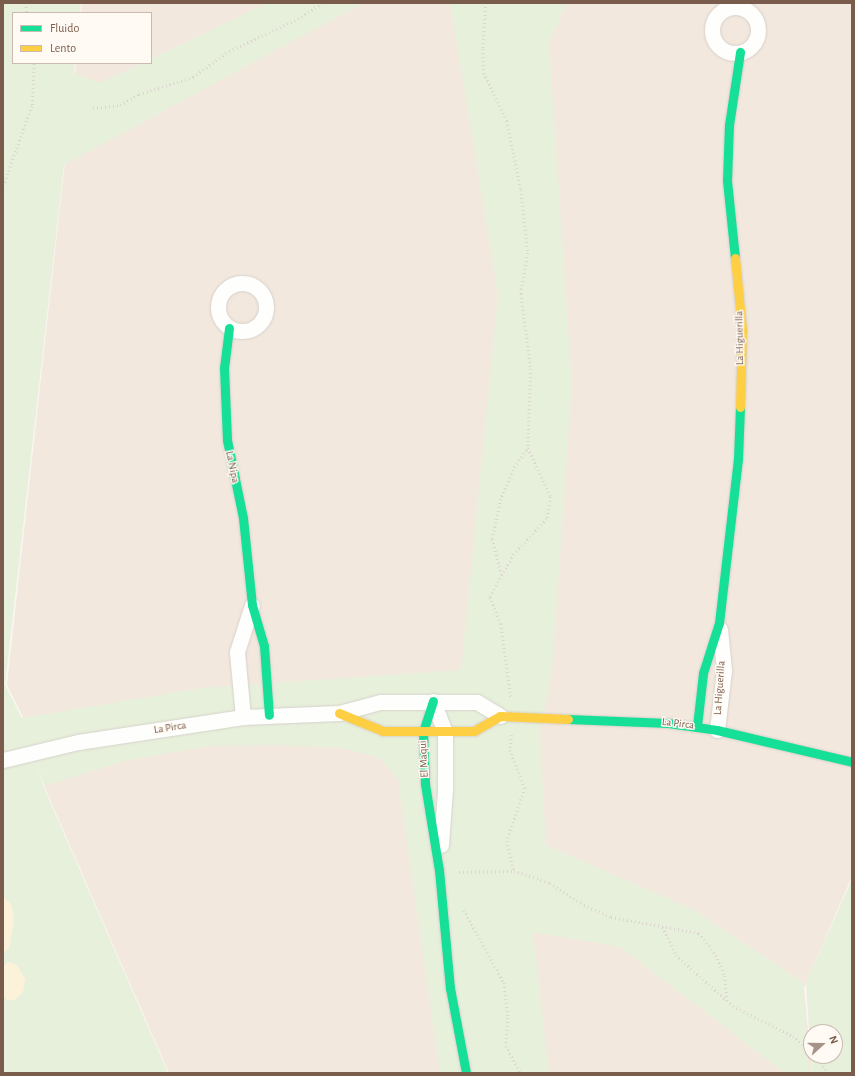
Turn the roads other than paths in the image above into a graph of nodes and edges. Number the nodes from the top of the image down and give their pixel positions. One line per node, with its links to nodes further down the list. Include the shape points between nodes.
1 (740, 52): 4 (street, La Higuerilla, via 729,126 727,181 742,330 738,459)
2 (229, 328): 3 (street, La Nipa, via 224,368 227,440 243,518)
3 (252, 605): 7 (street, La Nipa, via 264,646); 9 (street, La Nipa, via 237,652)
4 (719, 623): 10 (street, La Higuerilla, via 703,673); 11 (street, La Higuerilla, via 724,670)
5 (432, 701): 6 (street, La Pirca, via 380,702); 8 (street, La Pirca, via 477,702); 12 (street, El Maqui); 13 (street, El Maqui)
6 (339, 712): 7 (street, La Pirca); 12 (street, La Pirca, via 383,731)
7 (269, 715): 9 (street, La Pirca)
8 (507, 716): 10 (street, La Pirca, via 614,719); 13 (street, La Pirca, via 474,731)
9 (243, 717): 14 (street, La Pirca, via 78,742)
10 (697, 726): 11 (street, La Pirca)
11 (717, 730): 15 (street, La Pirca)
12 (423, 732): 13 (street, La Pirca); 16 (street, El Maqui, via 425,784)
13 (445, 732): 16 (street, El Maqui, via 445,790)
14 (3, 760)
15 (852, 762)
16 (439, 870): 17 (street, El Maqui, via 450,988)
17 (466, 1073)

